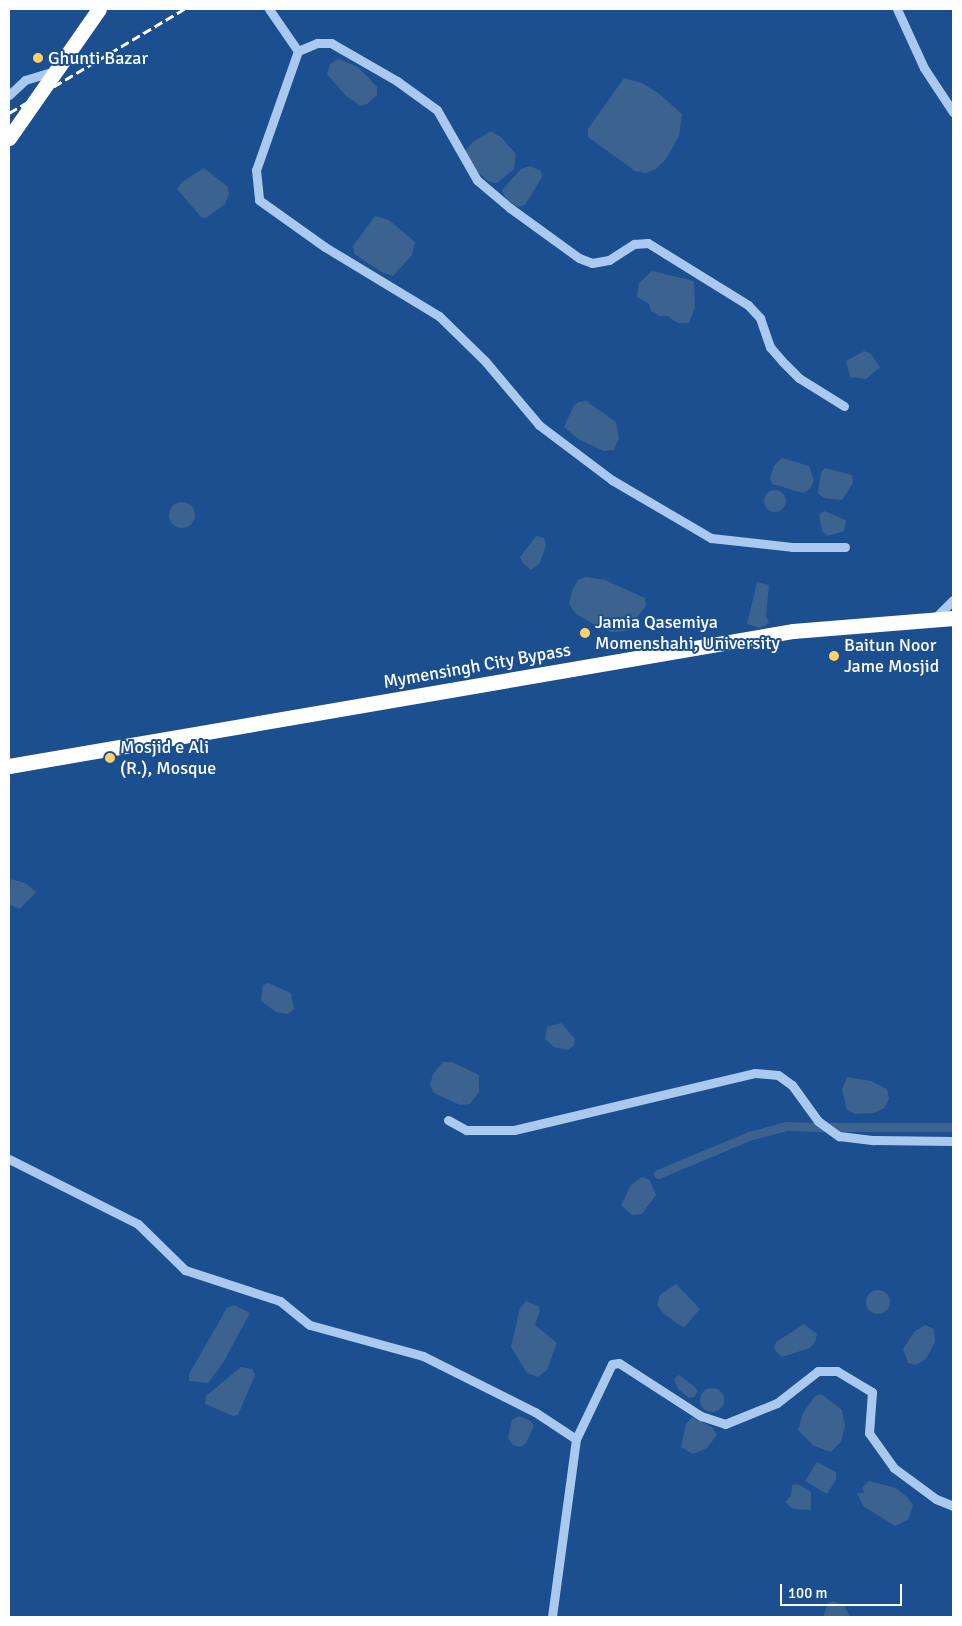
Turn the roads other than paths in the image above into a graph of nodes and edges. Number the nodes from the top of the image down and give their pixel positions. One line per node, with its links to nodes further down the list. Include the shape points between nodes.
1 (99, 9): 5 (highway)
2 (269, 9): 4 (street)
3 (897, 9): 7 (street, via 924,68)
4 (298, 51): 9 (street, via 317,43 331,43 398,81 437,110 477,180 579,258 592,263 609,260 634,244 648,243 741,300 760,318 770,347 782,361 799,378); 10 (street, via 256,170 259,200 325,247 439,316 485,361 539,425 612,480 711,538 792,547)
5 (55, 71): 6 (street, via 25,80); 8 (highway)
6 (9, 95)
7 (953, 112)
8 (9, 138)
9 (844, 406)
10 (845, 547)
11 (953, 600): 13 (street)
12 (953, 618): 13 (highway, Mymensingh City Bypass)
13 (933, 620): 14 (highway, Mymensingh City Bypass, via 793,631)
14 (9, 766)
15 (448, 1120): 16 (street, via 466,1130 514,1130 755,1073 778,1075 792,1085 818,1120 839,1136)
16 (953, 1141)
17 (9, 1159): 18 (street, via 138,1224 185,1270 280,1301 310,1325 423,1356 535,1412)
18 (576, 1439): 19 (street, via 612,1364 618,1363 701,1416 725,1424 777,1403 818,1370 837,1371 872,1392 869,1433 894,1468 936,1499); 20 (street)
19 (953, 1506)
20 (552, 1617)

